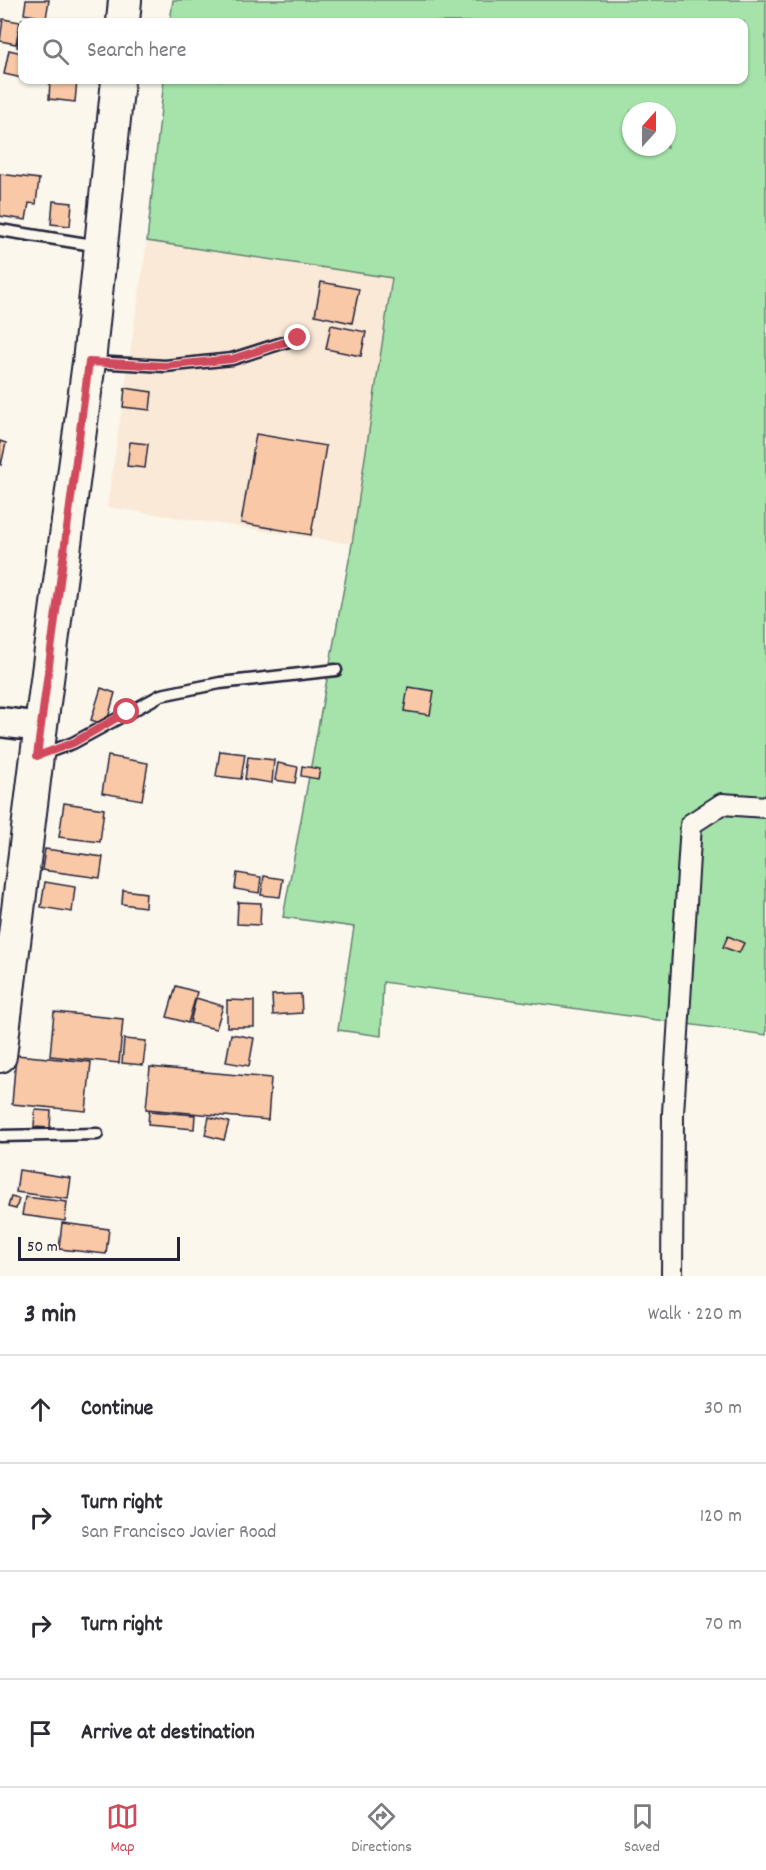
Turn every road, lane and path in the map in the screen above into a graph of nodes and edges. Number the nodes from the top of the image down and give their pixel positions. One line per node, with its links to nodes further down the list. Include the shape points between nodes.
1 (125, 0): 2 (main road)
2 (123, 18)
3 (118, 84): 5 (main road)
4 (0, 230): 5 (lane)
5 (102, 247): 7 (main road)
6 (298, 338): 7 (lane, via 232,359 165,366)
7 (89, 362): 10 (main road)
8 (336, 670): 10 (lane, via 220,683 161,695 73,743)
9 (0, 722): 10 (street)
10 (39, 742): 12 (main road)
11 (766, 807): 15 (street, via 722,804 691,824 673,1113)
12 (0, 1056)
13 (97, 1134): 14 (lane)
14 (0, 1136)
15 (672, 1276)

